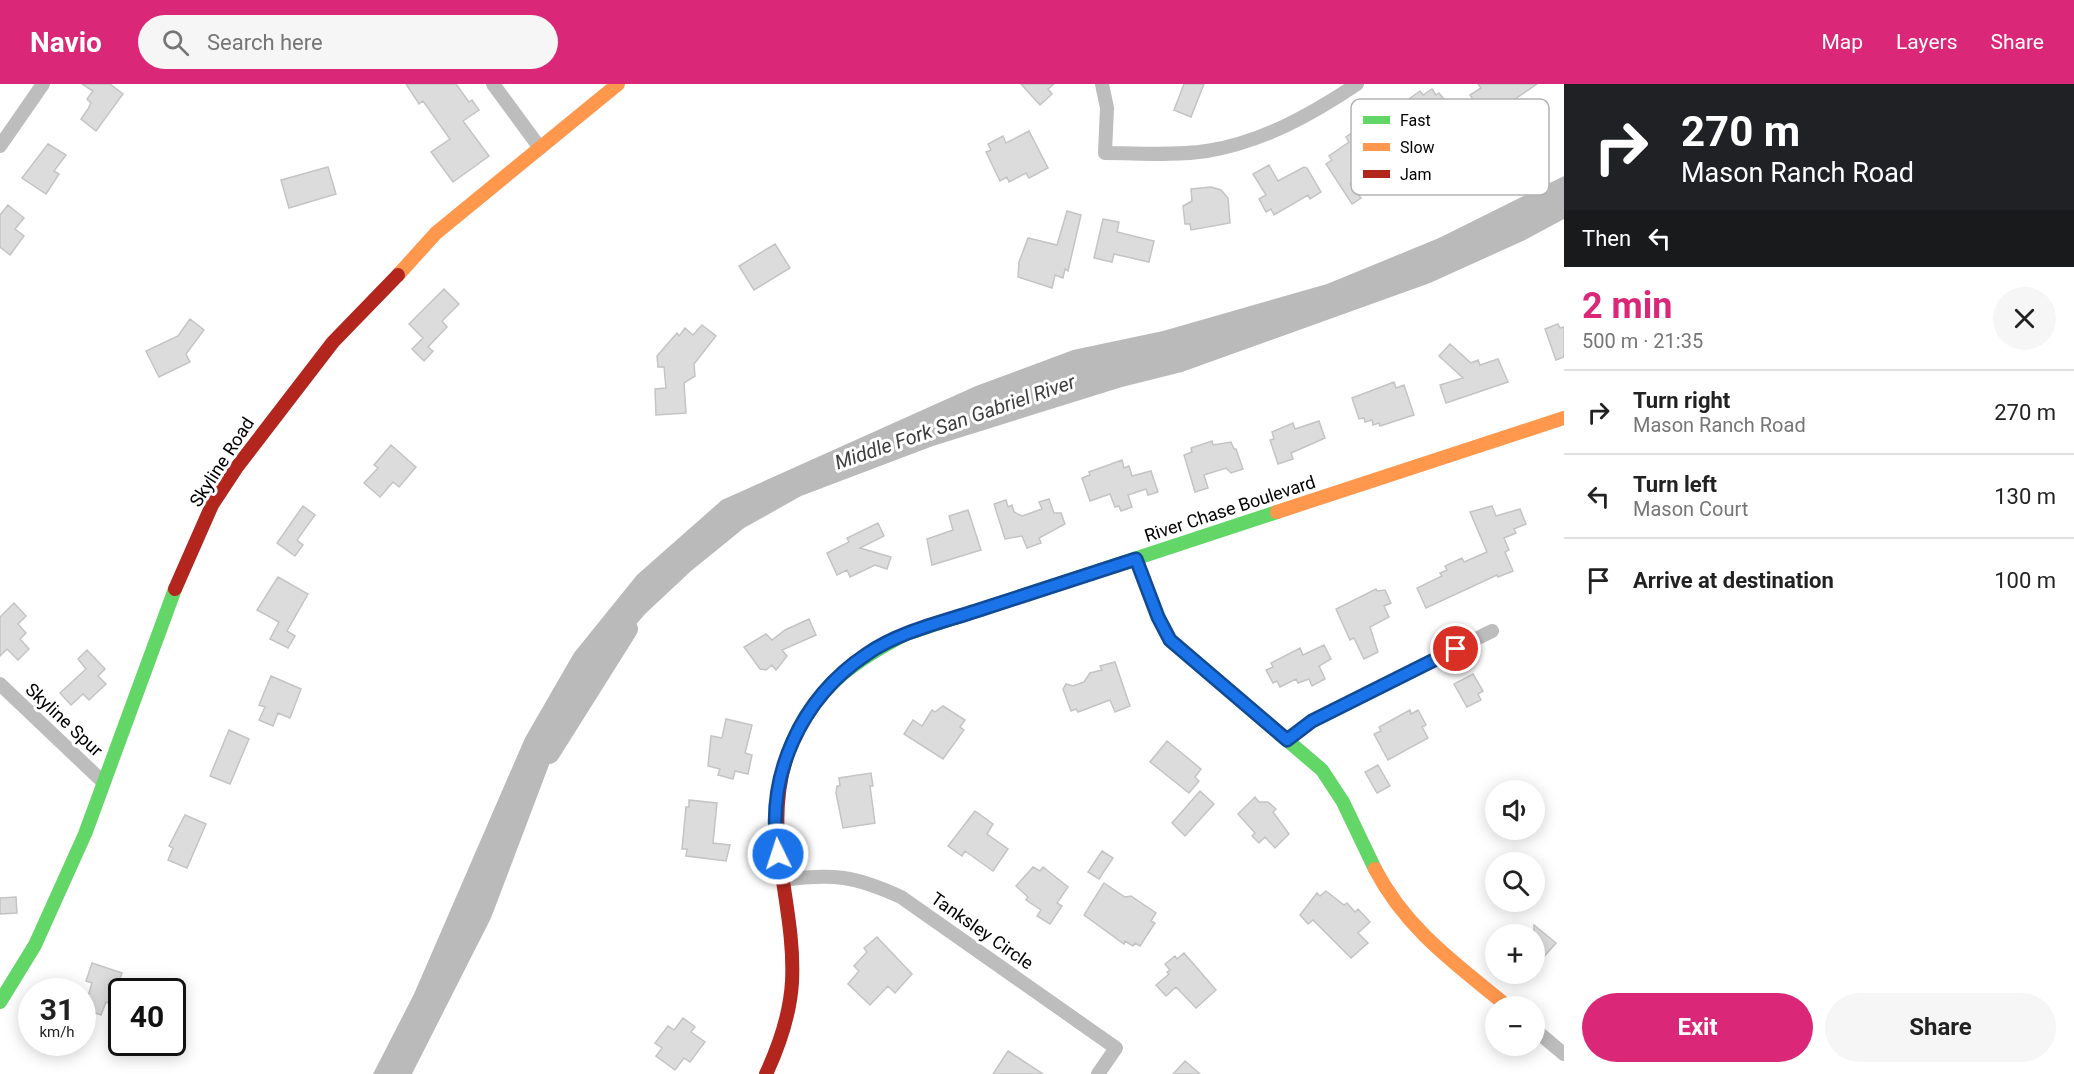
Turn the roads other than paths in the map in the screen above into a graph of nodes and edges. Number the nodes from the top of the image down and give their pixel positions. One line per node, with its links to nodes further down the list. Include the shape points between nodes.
1 (43, 84): 6 (street)
2 (493, 84): 7 (street)
3 (618, 84): 7 (street, Skyline Road)
4 (1102, 84): 5 (street, via 1107,108 1105,153 1206,151 1252,140 1300,120)
5 (1357, 84)
6 (0, 146)
7 (540, 148): 13 (street, Skyline Road, via 436,233 333,342 237,466 212,505 180,574)
8 (1564, 418): 9 (street, River Chase Boulevard)
9 (1136, 559): 12 (street, via 1170,640); 14 (street, River Chase Boulevard, via 906,634 868,653 839,674 813,705 791,742 781,773 776,840)
10 (1492, 631): 12 (street, via 1312,721)
11 (0, 684): 13 (street, Skyline Spur)
12 (1287, 740): 15 (street, via 1322,770 1341,795 1383,884 1408,922)
13 (104, 782): 16 (street, Skyline Road, via 54,905)
14 (783, 880): 19 (street, River Chase Boulevard, via 793,981 782,1045); 20 (street, Tanksley Circle, via 844,876 869,882 901,897 1116,1048)
15 (1496, 996)
16 (0, 1002)
17 (1545, 1038): 18 (street)
18 (1564, 1054)
19 (766, 1074)
20 (1098, 1074)

